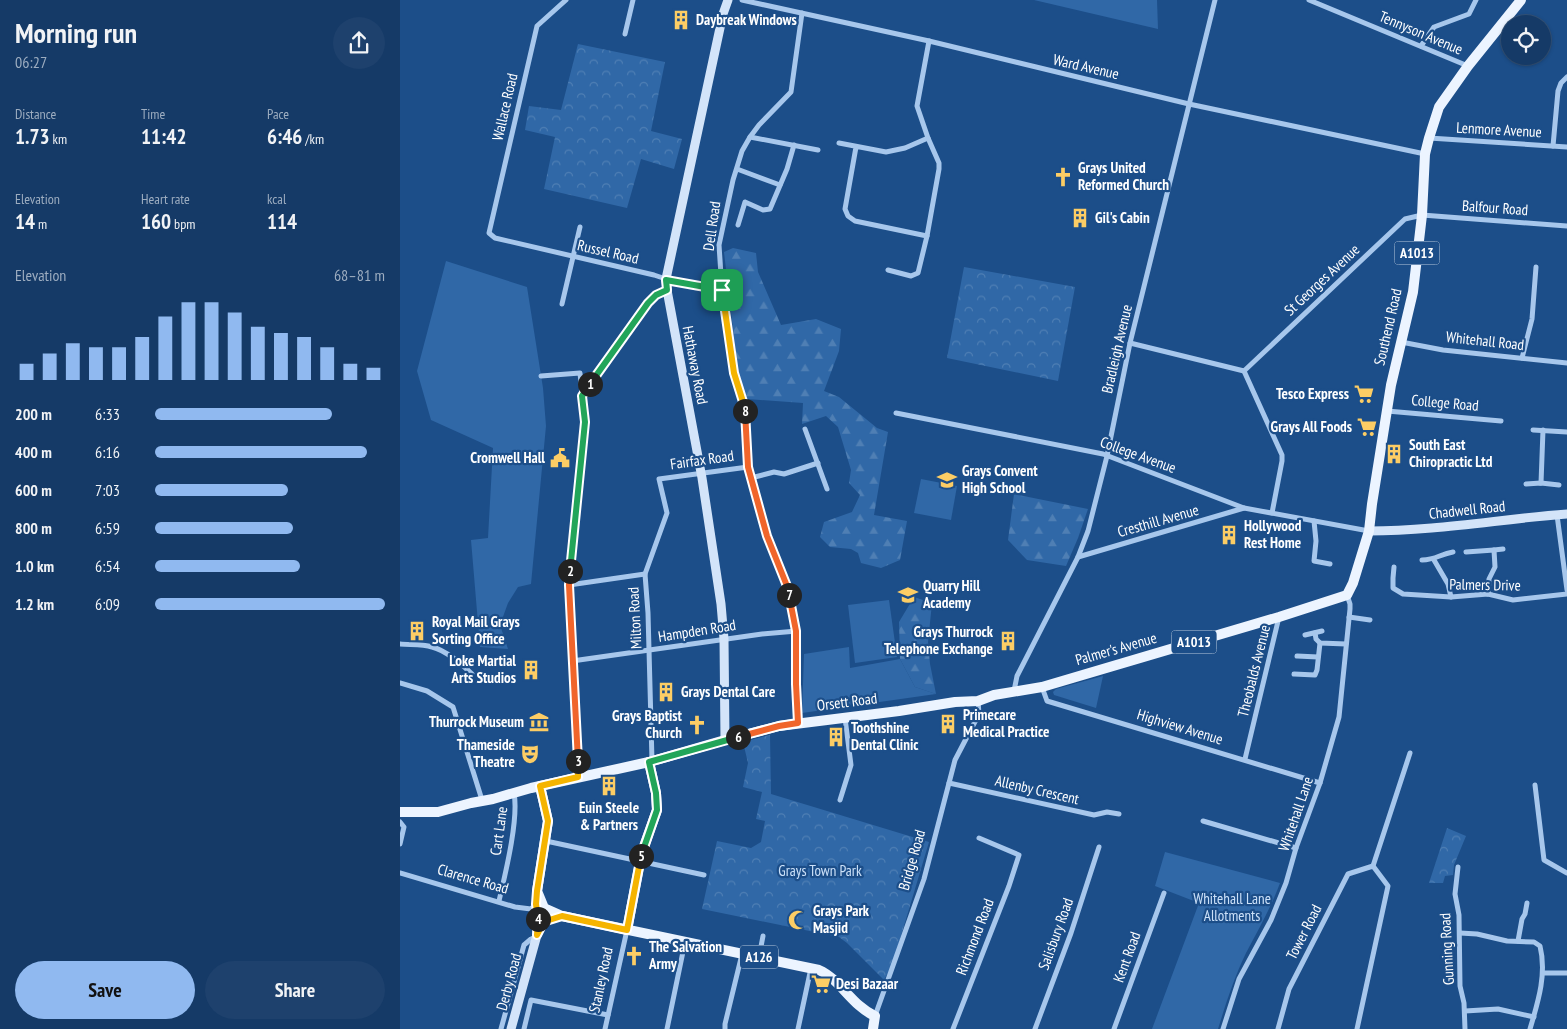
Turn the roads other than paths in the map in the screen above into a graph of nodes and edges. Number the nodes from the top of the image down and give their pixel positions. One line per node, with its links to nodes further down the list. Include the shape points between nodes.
1 (566, 0): 32 (street, Wallace Road, via 536,26)
2 (633, 0): 10 (street)
3 (728, 0): 37 (street, Hathaway Road)
4 (742, 0): 9 (street, Ward Avenue)
5 (1215, 0): 15 (street, Bradleigh Avenue)
6 (1309, 0): 12 (street, Tennyson Avenue)
7 (1476, 0): 12 (street, via 1469,14 1434,27)
8 (1521, 0): 13 (main road, Southend Road / A1013)
9 (802, 13): 11 (street, Ward Avenue); 16 (street, Dell Road, via 791,92)
10 (625, 34)
11 (929, 41): 15 (street, Ward Avenue); 17 (street, via 916,106)
12 (1420, 46): 13 (street, Tennyson Avenue)
13 (1468, 66): 18 (main road, Southend Road / A1013, via 1439,107)
14 (1567, 77): 21 (street, via 1558,91)
15 (1189, 104): 25 (street, Ward Avenue); 42 (street, Bradleigh Avenue)
16 (750, 137): 20 (street); 26 (street, Dell Road)
17 (928, 138): 22 (street, via 886,152); 33 (street, via 939,169)
18 (1429, 138): 21 (street, Lenmore Avenue); 25 (main road, Southend Road / A1013)
19 (839, 143): 22 (street)
20 (794, 145): 24 (street); 27 (street)
21 (1554, 146): 23 (street, Lenmore Avenue)
22 (856, 147): 33 (street, via 845,209 848,216 854,221)
23 (1567, 147)
24 (818, 150)
25 (1425, 154): 28 (main road, Southend Road / A1013)
26 (737, 169): 27 (street); 39 (street, Dell Road, via 719,245)
27 (780, 185): 29 (street, via 770,209 763,210 745,202)
28 (1422, 215): 30 (street, Balfour Road); 41 (main road, Southend Road / A1013, via 1413,292); 45 (street, St Georges Avenue, via 1405,219)
29 (738, 224)
30 (1567, 226)
31 (580, 227): 34 (street)
32 (489, 233): 34 (street, Russel Road, via 495,238)
33 (927, 236): 36 (street, via 918,273 910,276)
34 (573, 256): 37 (street, Russel Road); 40 (street)
35 (1536, 268): 43 (street, via 1532,319)
36 (888, 270)
37 (666, 280): 38 (street, Hathaway Road); 39 (street, Russel Road)
38 (667, 290): 47 (street, via 648,303); 58 (street, Hathaway Road)
39 (722, 290): 57 (street, Dell Road, via 734,373 744,405)
40 (562, 304)
41 (1400, 342): 43 (street, Whitehall Road); 48 (main road, Southend Road / A1013)
42 (1130, 343): 45 (street); 55 (street, Bradleigh Avenue)
43 (1522, 358): 44 (street, Whitehall Road)
44 (1567, 362)
45 (1244, 371): 66 (street, via 1282,455)
46 (541, 376): 47 (street, via 580,373)
47 (582, 396): 82 (street, via 585,422)
48 (1386, 410): 50 (street, College Road); 70 (main road, Southend Road / A1013)
49 (896, 413): 55 (street, College Avenue)
50 (1500, 421)
51 (805, 429): 56 (street)
52 (1533, 430): 53 (street)
53 (1543, 430): 54 (street); 61 (street)
54 (1567, 432)
55 (1107, 456): 65 (street, College Avenue); 76 (street, Bradleigh Avenue)
56 (818, 463): 59 (street, via 784,474 774,472); 64 (street)
57 (748, 467): 58 (street, Fairfax Road); 59 (street, Dell Road)
58 (700, 473): 60 (street, Fairfax Road); 94 (street, Hathaway Road)
59 (751, 478): 90 (street, Dell Road, via 767,536 787,586)
60 (659, 479): 81 (street, Milton Road, via 668,513)
61 (1541, 483): 62 (street); 63 (street)
62 (1526, 484)
63 (1560, 484)
64 (827, 489)
65 (1244, 508): 66 (street, College Avenue); 76 (street, Cresthill Avenue)
66 (1272, 513): 69 (street, College Avenue)
67 (1567, 514): 68 (street, Chadwell Road)
68 (1557, 515): 70 (street, Chadwell Road, via 1404,531); 73 (street, Palmers Drive)
69 (1314, 521): 70 (street, College Avenue); 79 (street, via 1314,561)
70 (1369, 531): 85 (main road, Southend Road / A1013)
71 (1503, 549): 72 (street)
72 (1494, 550): 75 (street); 84 (street, via 1495,566)
73 (1565, 551): 83 (street, Palmers Drive)
74 (1453, 552): 78 (street, via 1443,553)
75 (1466, 552)
76 (1078, 557): 106 (street, Bradleigh Avenue, via 1017,676)
77 (1422, 560): 78 (street)
78 (1434, 560): 86 (street, via 1448,584)
79 (1330, 564)
80 (1394, 567): 86 (street, Palmers Drive, via 1393,588 1403,594)
81 (645, 574): 82 (street); 98 (street, Milton Road)
82 (569, 585): 101 (street)
83 (1567, 592): 84 (street, Palmers Drive, via 1513,600)
84 (1488, 594): 86 (street, Palmers Drive)
85 (1347, 595): 87 (main road, Palmer's Avenue / A1013); 88 (street, Whitehall Lane)
86 (1451, 597)
87 (1280, 617): 105 (main road, Palmer's Avenue / A1013); 112 (street, Theobalds Avenue)
88 (1349, 617): 89 (street); 97 (street, Whitehall Lane)
89 (1370, 620)
90 (796, 631): 94 (street, Hampden Road); 109 (street, Dell Road)
91 (1322, 631): 92 (street)
92 (1315, 633): 93 (street); 95 (street)
93 (1305, 635)
94 (724, 639): 98 (street, Hampden Road); 110 (street, Hathaway Road)
95 (1320, 643): 97 (street); 100 (street)
96 (400, 644): 102 (street, via 436,648)
97 (1346, 644): 116 (street, Whitehall Lane, via 1339,717)
98 (649, 651): 101 (street, Hampden Road); 113 (street, Milton Road)
99 (1297, 656): 100 (street)
100 (1318, 657): 103 (street, via 1315,675)
101 (572, 661): 114 (street)
102 (472, 674)
103 (1294, 674)
104 (400, 683): 120 (street, via 427,691 453,707)
105 (1042, 686): 106 (main road, Palmer's Avenue / A1013); 112 (street, Highview Avenue, via 1047,701)
106 (1014, 692): 107 (main road, Palmer's Avenue / A1013)
107 (978, 701): 108 (main road, Orsett Road / A1013); 115 (street, Bridge Road, via 978,714 955,760)
108 (845, 718): 109 (main road, Orsett Road / A1013); 121 (street, via 851,765)
109 (798, 723): 110 (main road, Orsett Road / A1013)
110 (725, 740): 113 (main road, Orsett Road / A1013)
111 (1410, 753): 132 (street)
112 (1245, 760): 116 (street, Highview Avenue)
113 (651, 762): 114 (main road, Orsett Road); 131 (main road, Stanley Road, via 657,810)
114 (578, 777): 118 (main road, Orsett Road)
115 (949, 783): 123 (street, Allenby Crescent, via 1094,816 1107,812); 156 (street, Bridge Road, via 924,879)
116 (1320, 783): 130 (street, Whitehall Lane)
117 (1534, 785): 134 (street, via 1544,860)
118 (540, 786): 119 (main road, Orsett Road); 127 (main road, Derby Road, via 548,821)
119 (514, 793): 120 (main road, Orsett Road); 139 (street, Cart Lane, via 514,821)
120 (482, 800): 122 (main road, Orsett Road, via 438,812)
121 (840, 800)
122 (400, 812)
123 (1119, 814)
124 (1204, 821): 130 (street)
125 (400, 822): 128 (street, via 404,827)
126 (979, 838): 166 (street, Richmond Road, via 1019,855)
127 (546, 841): 131 (street); 137 (main road, Derby Road)
128 (400, 844)
129 (1099, 847): 167 (street, Salisbury Road)
130 (1296, 848): 169 (street, Whitehall Lane, via 1271,920 1239,979)
131 (640, 861): 136 (street); 143 (main road, Stanley Road)
132 (1373, 866): 170 (street, Tower Road, via 1348,874 1289,989); 171 (street, via 1388,886)
133 (1458, 867): 144 (street, Gunning Road, via 1455,894)
134 (1567, 873)
135 (400, 874): 139 (street, Clarence Road)
136 (704, 875)
137 (537, 891): 141 (street, Derby Road); 142 (main road, A126, via 544,908)
138 (1164, 893): 168 (street, Kent Road)
139 (499, 901): 141 (street, Clarence Road, via 532,909)
140 (1527, 903): 148 (street)
141 (536, 904): 146 (street, Derby Road)
142 (562, 916): 143 (main road, A126); 146 (street, via 546,921)
143 (627, 930): 147 (main road, A126); 155 (street, Stanley Road)
144 (1460, 933): 148 (street); 154 (street, Gunning Road, via 1460,986)
145 (763, 936): 150 (street)
146 (536, 938): 158 (street, via 524,945); 159 (street, Derby Road)
147 (686, 941): 149 (main road, A126); 162 (street)
148 (1518, 941): 152 (street, via 1534,942 1540,946)
149 (742, 953): 150 (main road, A126); 163 (street)
150 (759, 957): 151 (main road, A126)
151 (811, 968): 156 (main road, A126, via 824,972 862,1009); 164 (street)
152 (1543, 973): 153 (street); 157 (street)
153 (1567, 973)
154 (1465, 1011): 157 (street, via 1498,1009); 172 (street, Gunning Road)
155 (608, 1015): 160 (street, via 531,1000); 161 (street, Stanley Road)
156 (875, 1016): 165 (main road, Bridge Road)
157 (1534, 1017): 173 (street)
158 (500, 1029)
159 (511, 1029)
160 (524, 1029)
161 (605, 1029)
162 (667, 1029)
163 (725, 1029)
164 (798, 1029)
165 (873, 1029)
166 (953, 1029)
167 (1035, 1029)
168 (1114, 1029)
169 (1223, 1029)
170 (1278, 1029)
171 (1357, 1029)
172 (1465, 1029)
173 (1530, 1029)

